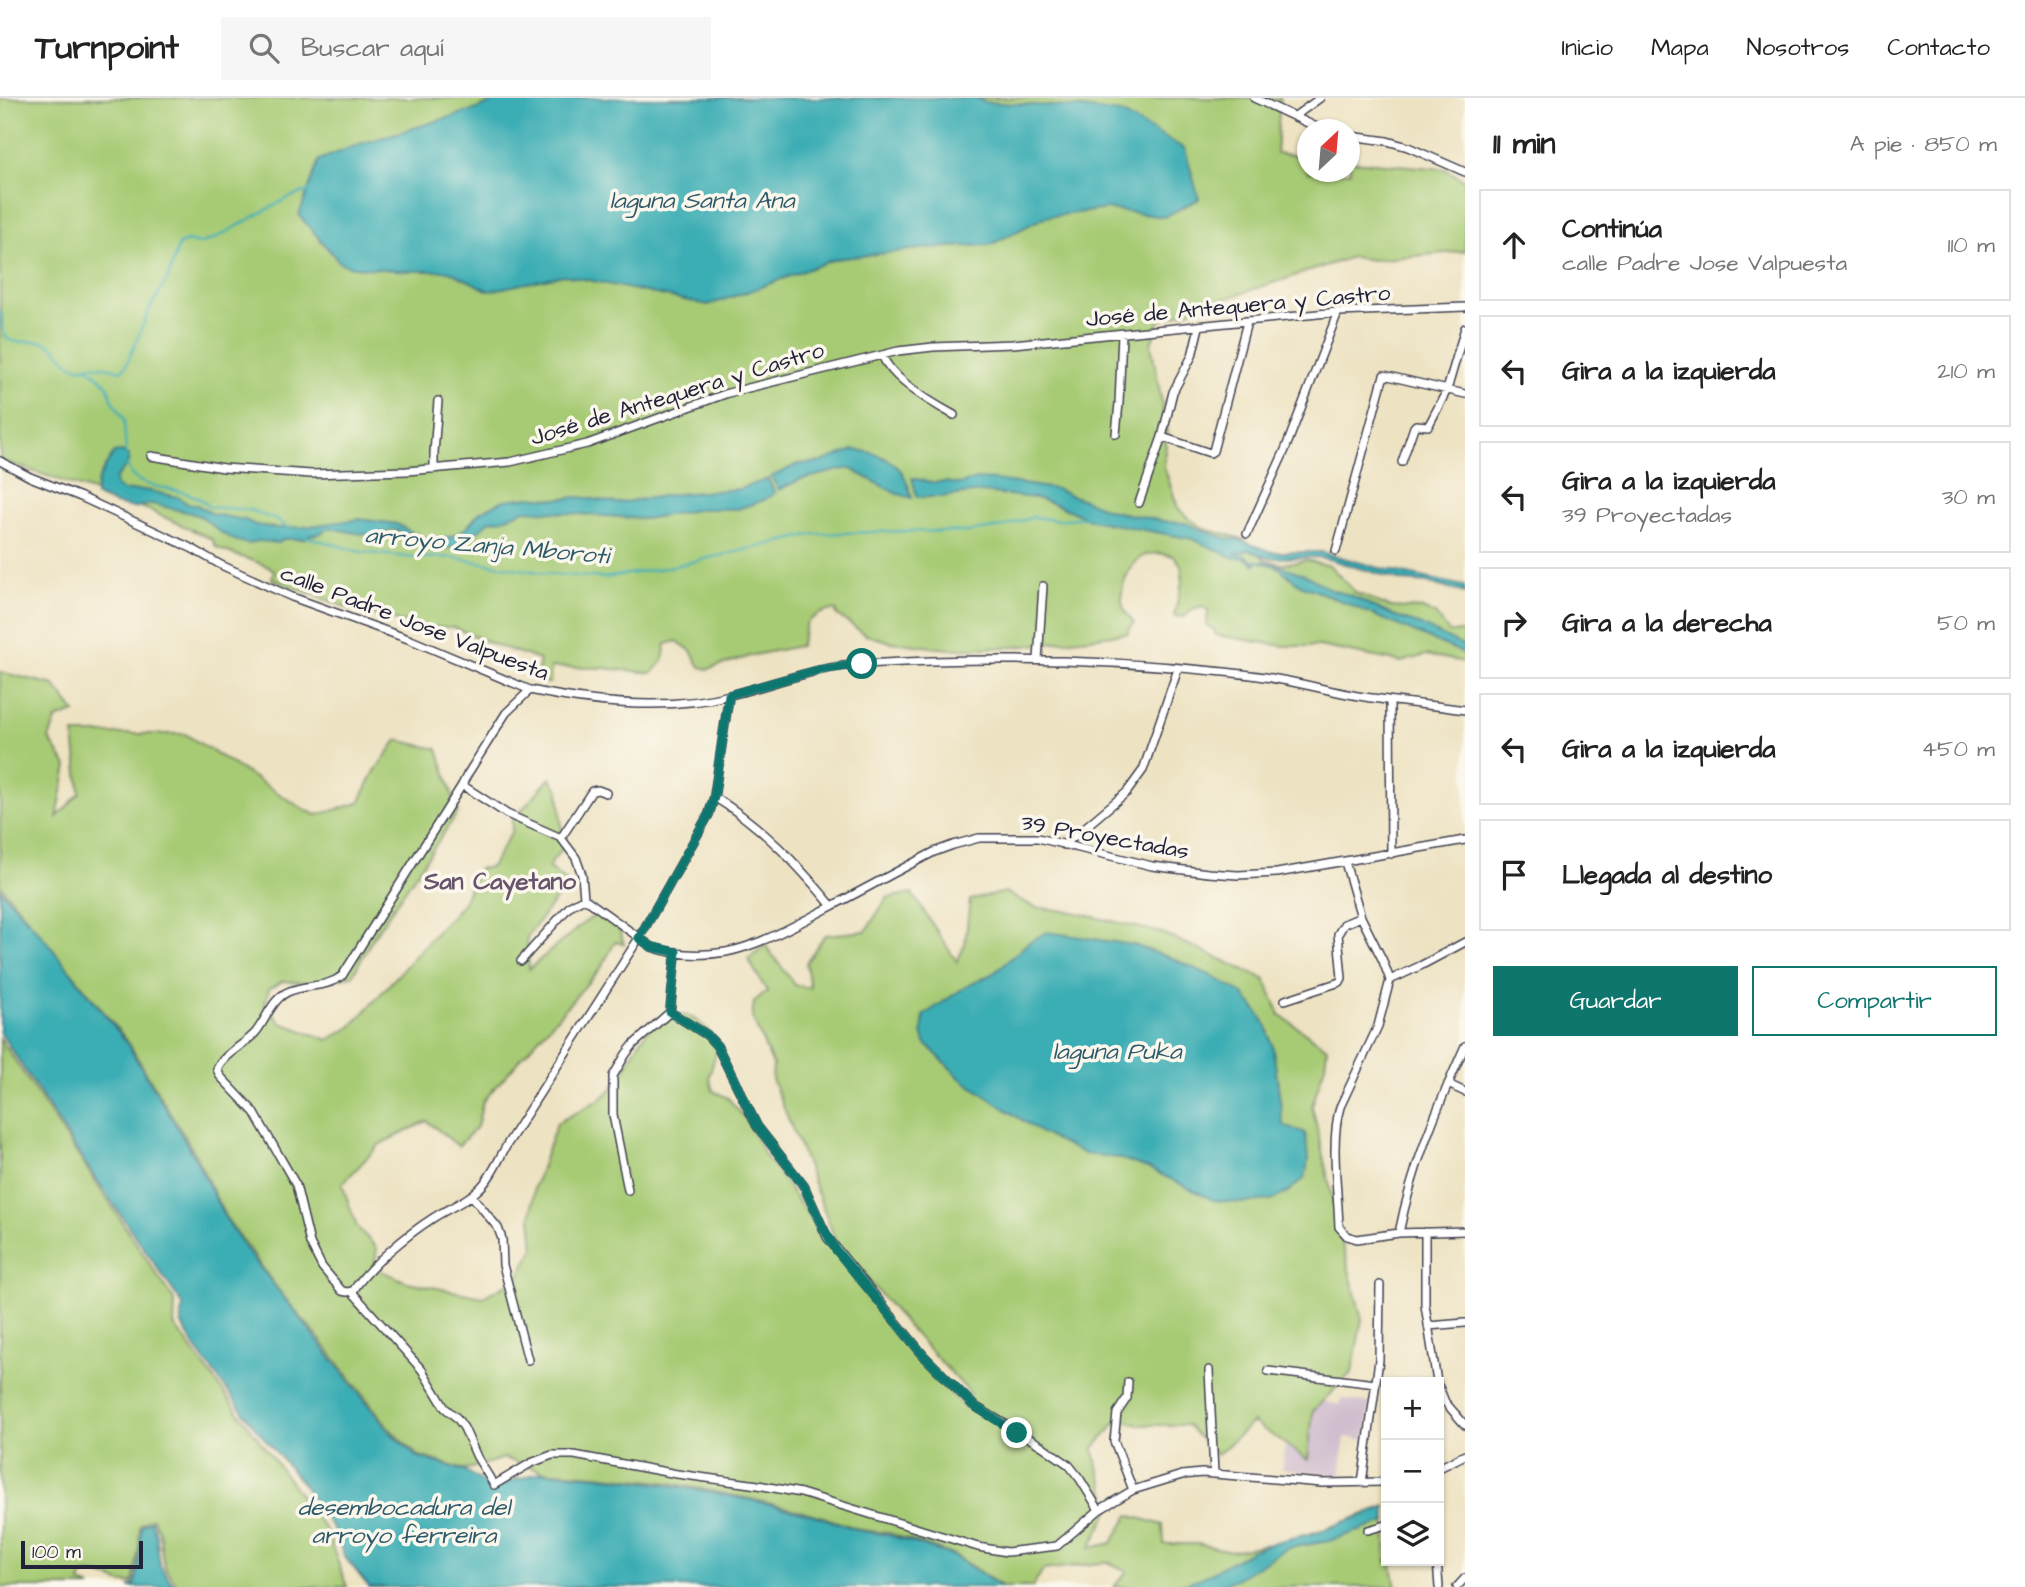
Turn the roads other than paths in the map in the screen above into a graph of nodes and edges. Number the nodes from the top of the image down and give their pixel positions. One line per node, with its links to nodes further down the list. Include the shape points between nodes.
1 (1254, 98): 3 (street)
2 (1320, 98): 3 (street)
3 (1295, 116): 4 (street)
4 (1301, 119)
5 (1360, 137): 6 (street, via 1408,147)
6 (1465, 172)
7 (1465, 307): 8 (street, José de Antequera y Castro)
8 (1338, 312): 9 (street, José de Antequera y Castro); 25 (street)
9 (1247, 321): 10 (street, José de Antequera y Castro); 19 (street, via 1213,452)
10 (1199, 327): 12 (street, José de Antequera y Castro); 19 (street, via 1192,356 1172,393)
11 (1465, 328): 14 (street)
12 (1122, 334): 13 (street, José de Antequera y Castro, via 933,347); 18 (street)
13 (882, 355): 17 (street, via 899,376); 23 (street, José de Antequera y Castro, via 727,393 587,444 510,462)
14 (1447, 390): 15 (street); 22 (street, via 1428,426 1414,427); 26 (street, via 1384,375)
15 (1465, 394)
16 (438, 401): 23 (street)
17 (954, 415)
18 (1115, 434)
19 (1162, 437): 24 (street)
20 (151, 456): 23 (street, José de Antequera y Castro, via 224,468 311,474)
21 (0, 461): 30 (street, calle Padre Jose Valpuesta, via 292,597)
22 (1402, 462)
23 (434, 469)
24 (1139, 503)
25 (1247, 534)
26 (1336, 551)
27 (1043, 586): 28 (street)
28 (1038, 660): 29 (street, calle Padre Jose Valpuesta); 31 (street, calle Padre Jose Valpuesta, via 837,666)
29 (1178, 669): 32 (street, calle Padre Jose Valpuesta, via 1278,679); 39 (street, via 1143,770 1128,792)
30 (530, 690): 31 (street, calle Padre Jose Valpuesta, via 628,703 670,704); 34 (street, via 506,713)
31 (729, 695): 36 (street)
32 (1390, 701): 33 (street, calle Padre Jose Valpuesta); 40 (street)
33 (1465, 710)
34 (463, 786): 37 (street, via 507,814); 61 (street, via 342,976 278,998 249,1040 217,1069 254,1112 296,1185 310,1243 322,1267 342,1291)
35 (606, 793): 37 (street, via 592,791)
36 (714, 797): 43 (street, via 770,839); 45 (street, via 709,814)
37 (561, 838): 42 (street, via 576,858)
38 (1465, 840): 40 (street, 39 Proyectadas)
39 (1064, 845): 41 (street, 39 Proyectadas, via 1152,866 1208,873 1277,873); 43 (street, 39 Proyectadas, via 1038,838 979,838 934,852)
40 (1391, 854): 41 (street, 39 Proyectadas)
41 (1345, 862): 44 (street)
42 (584, 898): 45 (street, 39 Proyectadas); 48 (street, via 570,906)
43 (832, 906): 47 (street, 39 Proyectadas, via 743,948 702,954)
44 (1361, 916): 49 (street); 50 (street, via 1344,924 1338,934 1340,982)
45 (639, 938): 47 (street, 39 Proyectadas, via 652,947); 56 (street, via 482,1187)
46 (1465, 942): 49 (street)
47 (676, 952): 51 (street)
48 (521, 961)
49 (1390, 980): 59 (street, via 1378,1026 1340,1107 1336,1144 1339,1227 1352,1238)
50 (1285, 1000)
51 (670, 1012): 55 (street, via 634,1044 614,1076 615,1133); 78 (street, via 717,1046 757,1126 804,1186 827,1237 924,1356 973,1405 1069,1465)
52 (1465, 1046): 53 (street)
53 (1448, 1084): 54 (street); 59 (street, via 1410,1185)
54 (1465, 1092)
55 (628, 1190)
56 (472, 1196): 61 (street, via 405,1239); 64 (street, via 502,1239 503,1265)
57 (1465, 1231): 58 (street)
58 (1425, 1232): 59 (street); 63 (street)
59 (1399, 1233)
60 (1380, 1285): 69 (street)
61 (353, 1291): 78 (street, via 461,1423 494,1485 552,1455 574,1455 801,1493 1007,1552 1057,1545)
62 (1465, 1323): 63 (street)
63 (1427, 1326): 67 (street)
64 (528, 1360)
65 (1209, 1370): 74 (street)
66 (1268, 1371): 69 (street)
67 (1437, 1377)
68 (1128, 1382): 77 (street, via 1127,1398 1116,1413 1114,1441)
69 (1376, 1384): 76 (street)
70 (1444, 1400): 71 (street)
71 (1465, 1425)
72 (1465, 1455): 73 (street)
73 (1444, 1466)
74 (1214, 1473): 76 (street); 77 (street, via 1182,1475)
75 (1381, 1482): 76 (street)
76 (1362, 1483)
77 (1133, 1490): 78 (street)
78 (1098, 1510)
79 (1381, 1526): 80 (street)
80 (1368, 1530)
81 (1437, 1566): 83 (street)
82 (1465, 1578): 84 (street)
83 (1439, 1587)
84 (1457, 1587)

